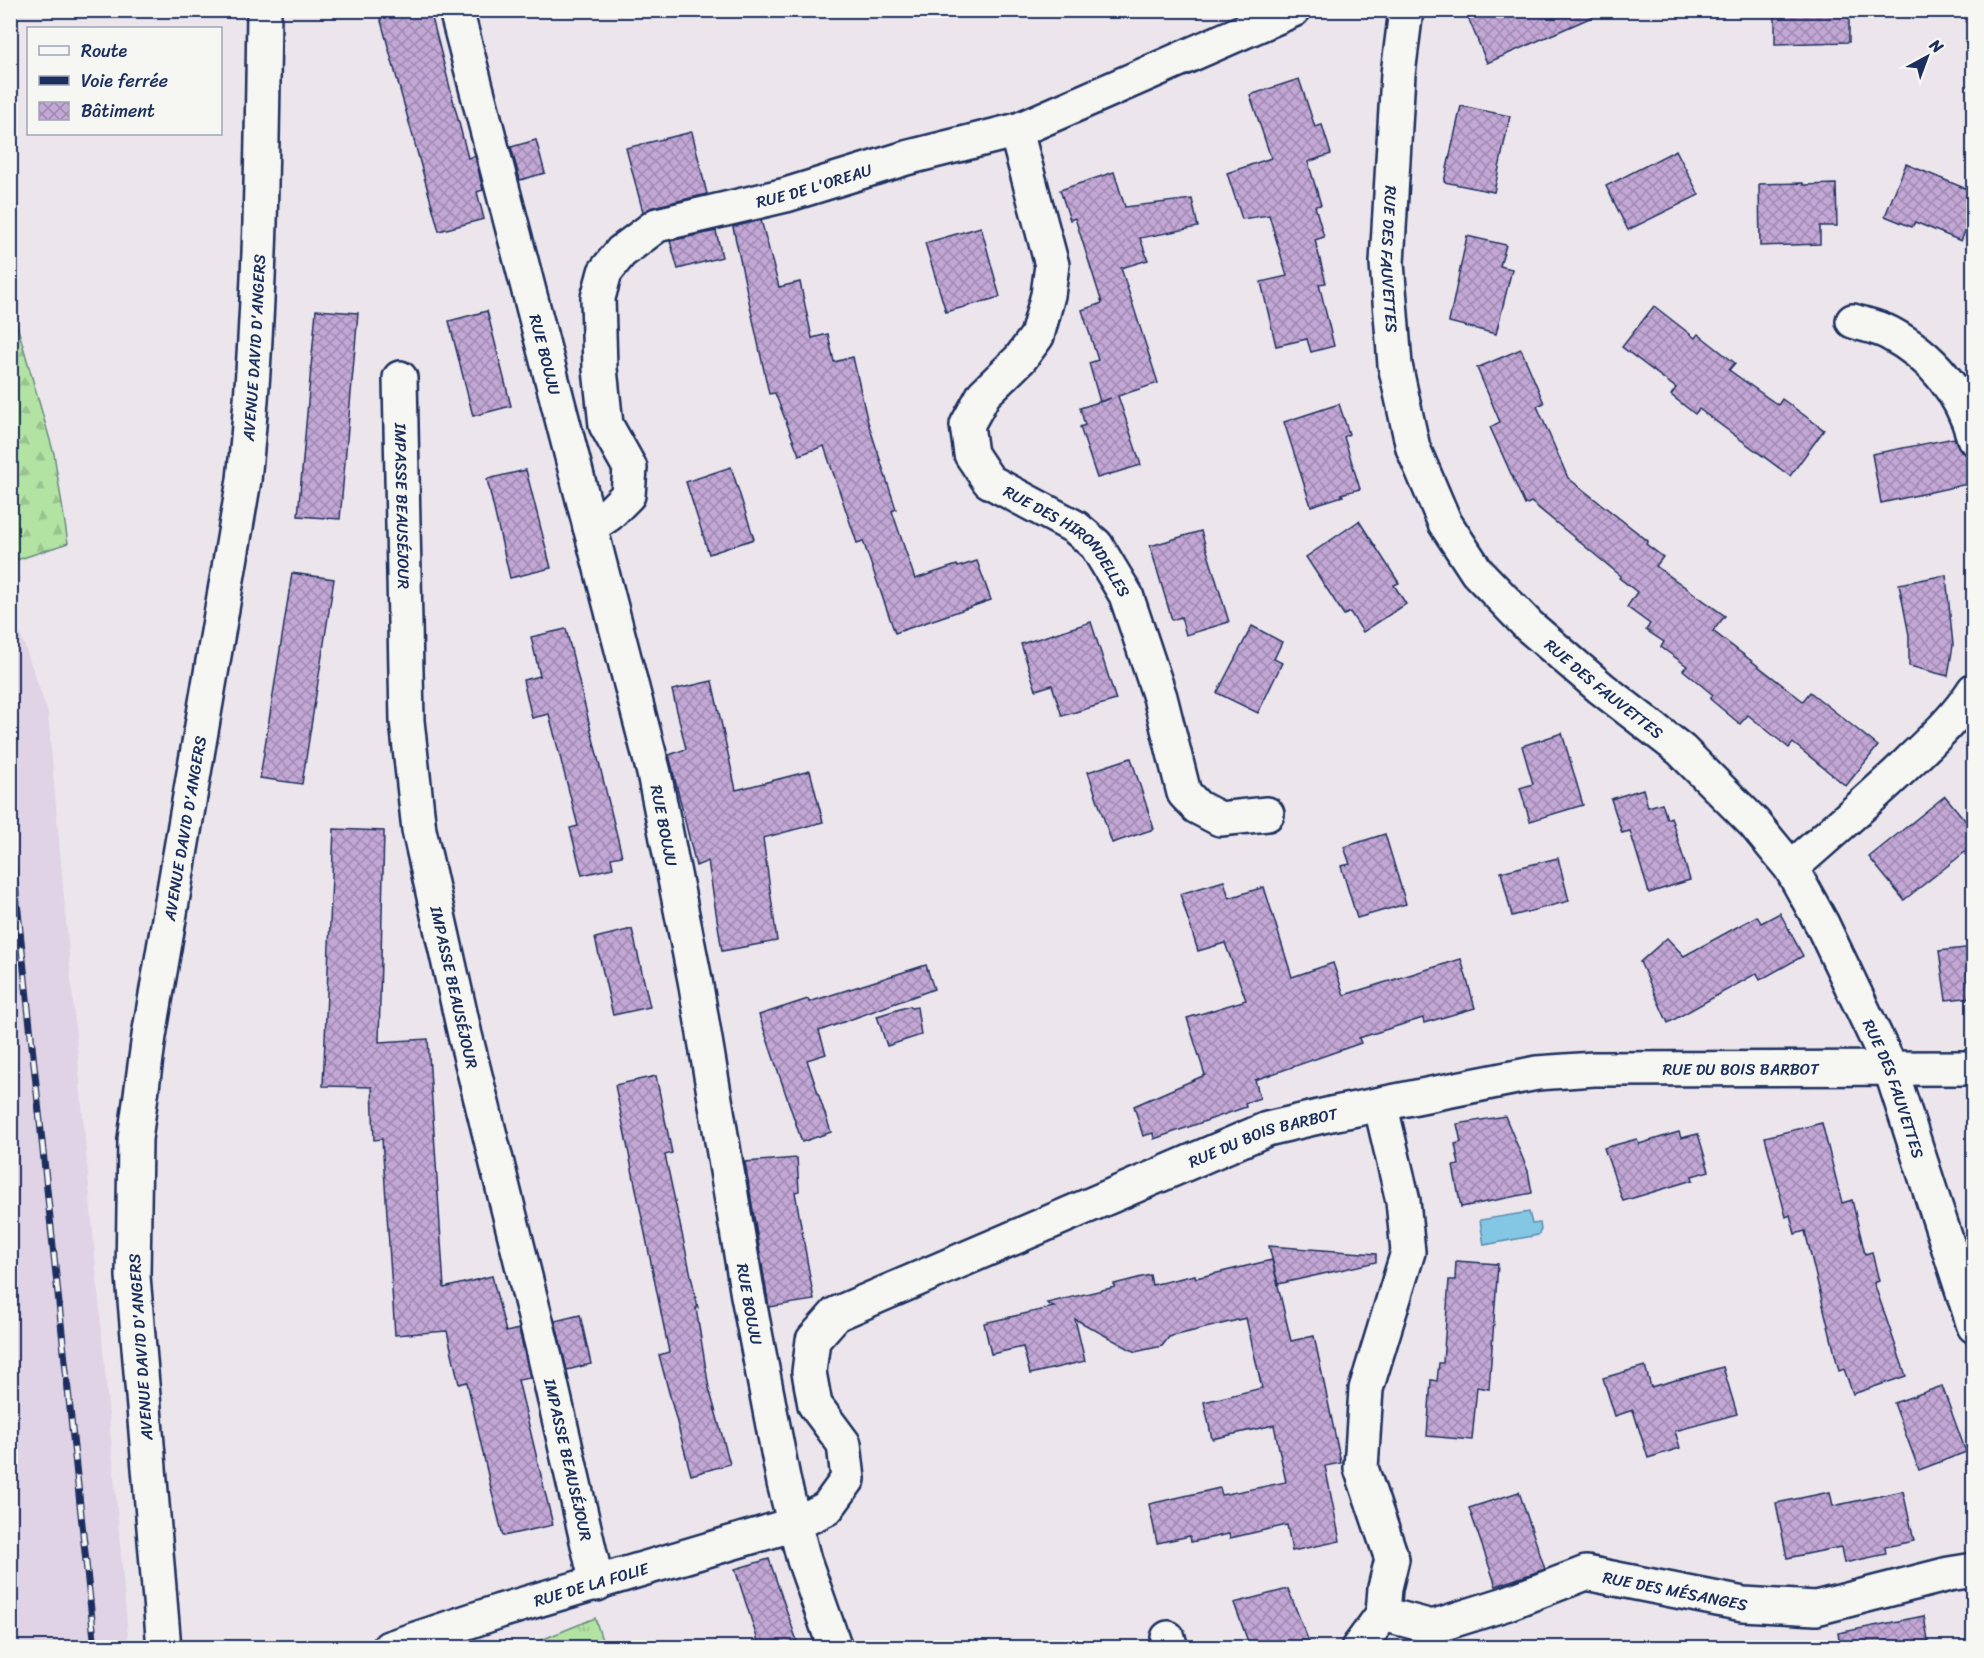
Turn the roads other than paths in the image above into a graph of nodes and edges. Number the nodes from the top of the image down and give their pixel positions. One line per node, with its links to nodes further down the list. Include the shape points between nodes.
1 (264, 10): 21 (street, AVENUE DAVID D'ANGERS, via 253,391 244,480 135,1139 133,1276)
2 (456, 10): 9 (street, RUE BOUJU)
3 (1293, 10): 5 (street, RUE DE L'OREAU)
4 (1406, 10): 12 (street, RUE DES FAUVETTES, via 1398,74 1387,263 1395,365 1413,448 1445,522 1477,572 1528,626 1681,750 1754,823)
5 (1018, 130): 9 (street, RUE DE L'OREAU, via 906,158 786,195 657,225 621,252 605,272 598,298 600,369 606,425 630,468 628,495); 11 (street, RUE DES HIRONDELLES, via 1052,265 1050,285 1037,336 984,394 967,425 971,454 988,481 1075,527 1096,545 1126,595 1160,697 1184,793 1197,807 1220,819)
6 (1853, 321): 8 (street, via 1887,332 1918,351 1950,383)
7 (400, 378): 19 (street, IMPASSE BEAUSÉJOUR, via 407,721 419,830)
8 (1974, 438)
9 (590, 527): 17 (street, RUE BOUJU, via 654,773 695,980 748,1296)
10 (1974, 690): 12 (street, via 1937,735)
11 (1267, 814)
12 (1791, 868): 13 (street, RUE DES FAUVETTES)
13 (1890, 1067): 14 (street, RUE DU BOIS BARBOT); 15 (street, RUE DU BOIS BARBOT, via 1594,1069 1537,1073); 16 (street, RUE DES FAUVETTES)
14 (1974, 1068)
15 (1383, 1104): 17 (street, RUE DU BOIS BARBOT, via 1267,1129 836,1314 813,1340 809,1372 815,1405 844,1444 848,1479 827,1508); 20 (street, via 1403,1201 1408,1252 1366,1389 1361,1468 1392,1559)
16 (1974, 1326)
17 (795, 1524): 19 (street, RUE DE LA FOLIE); 23 (street, RUE BOUJU, via 810,1581)
18 (1974, 1570): 20 (street, RUE DES MÉSANGES, via 1816,1608 1743,1604 1586,1573 1432,1627)
19 (597, 1584): 22 (street, RUE DE LA FOLIE)
20 (1383, 1614): 24 (street)
21 (164, 1647)
22 (389, 1647)
23 (835, 1647)
24 (1358, 1647)

